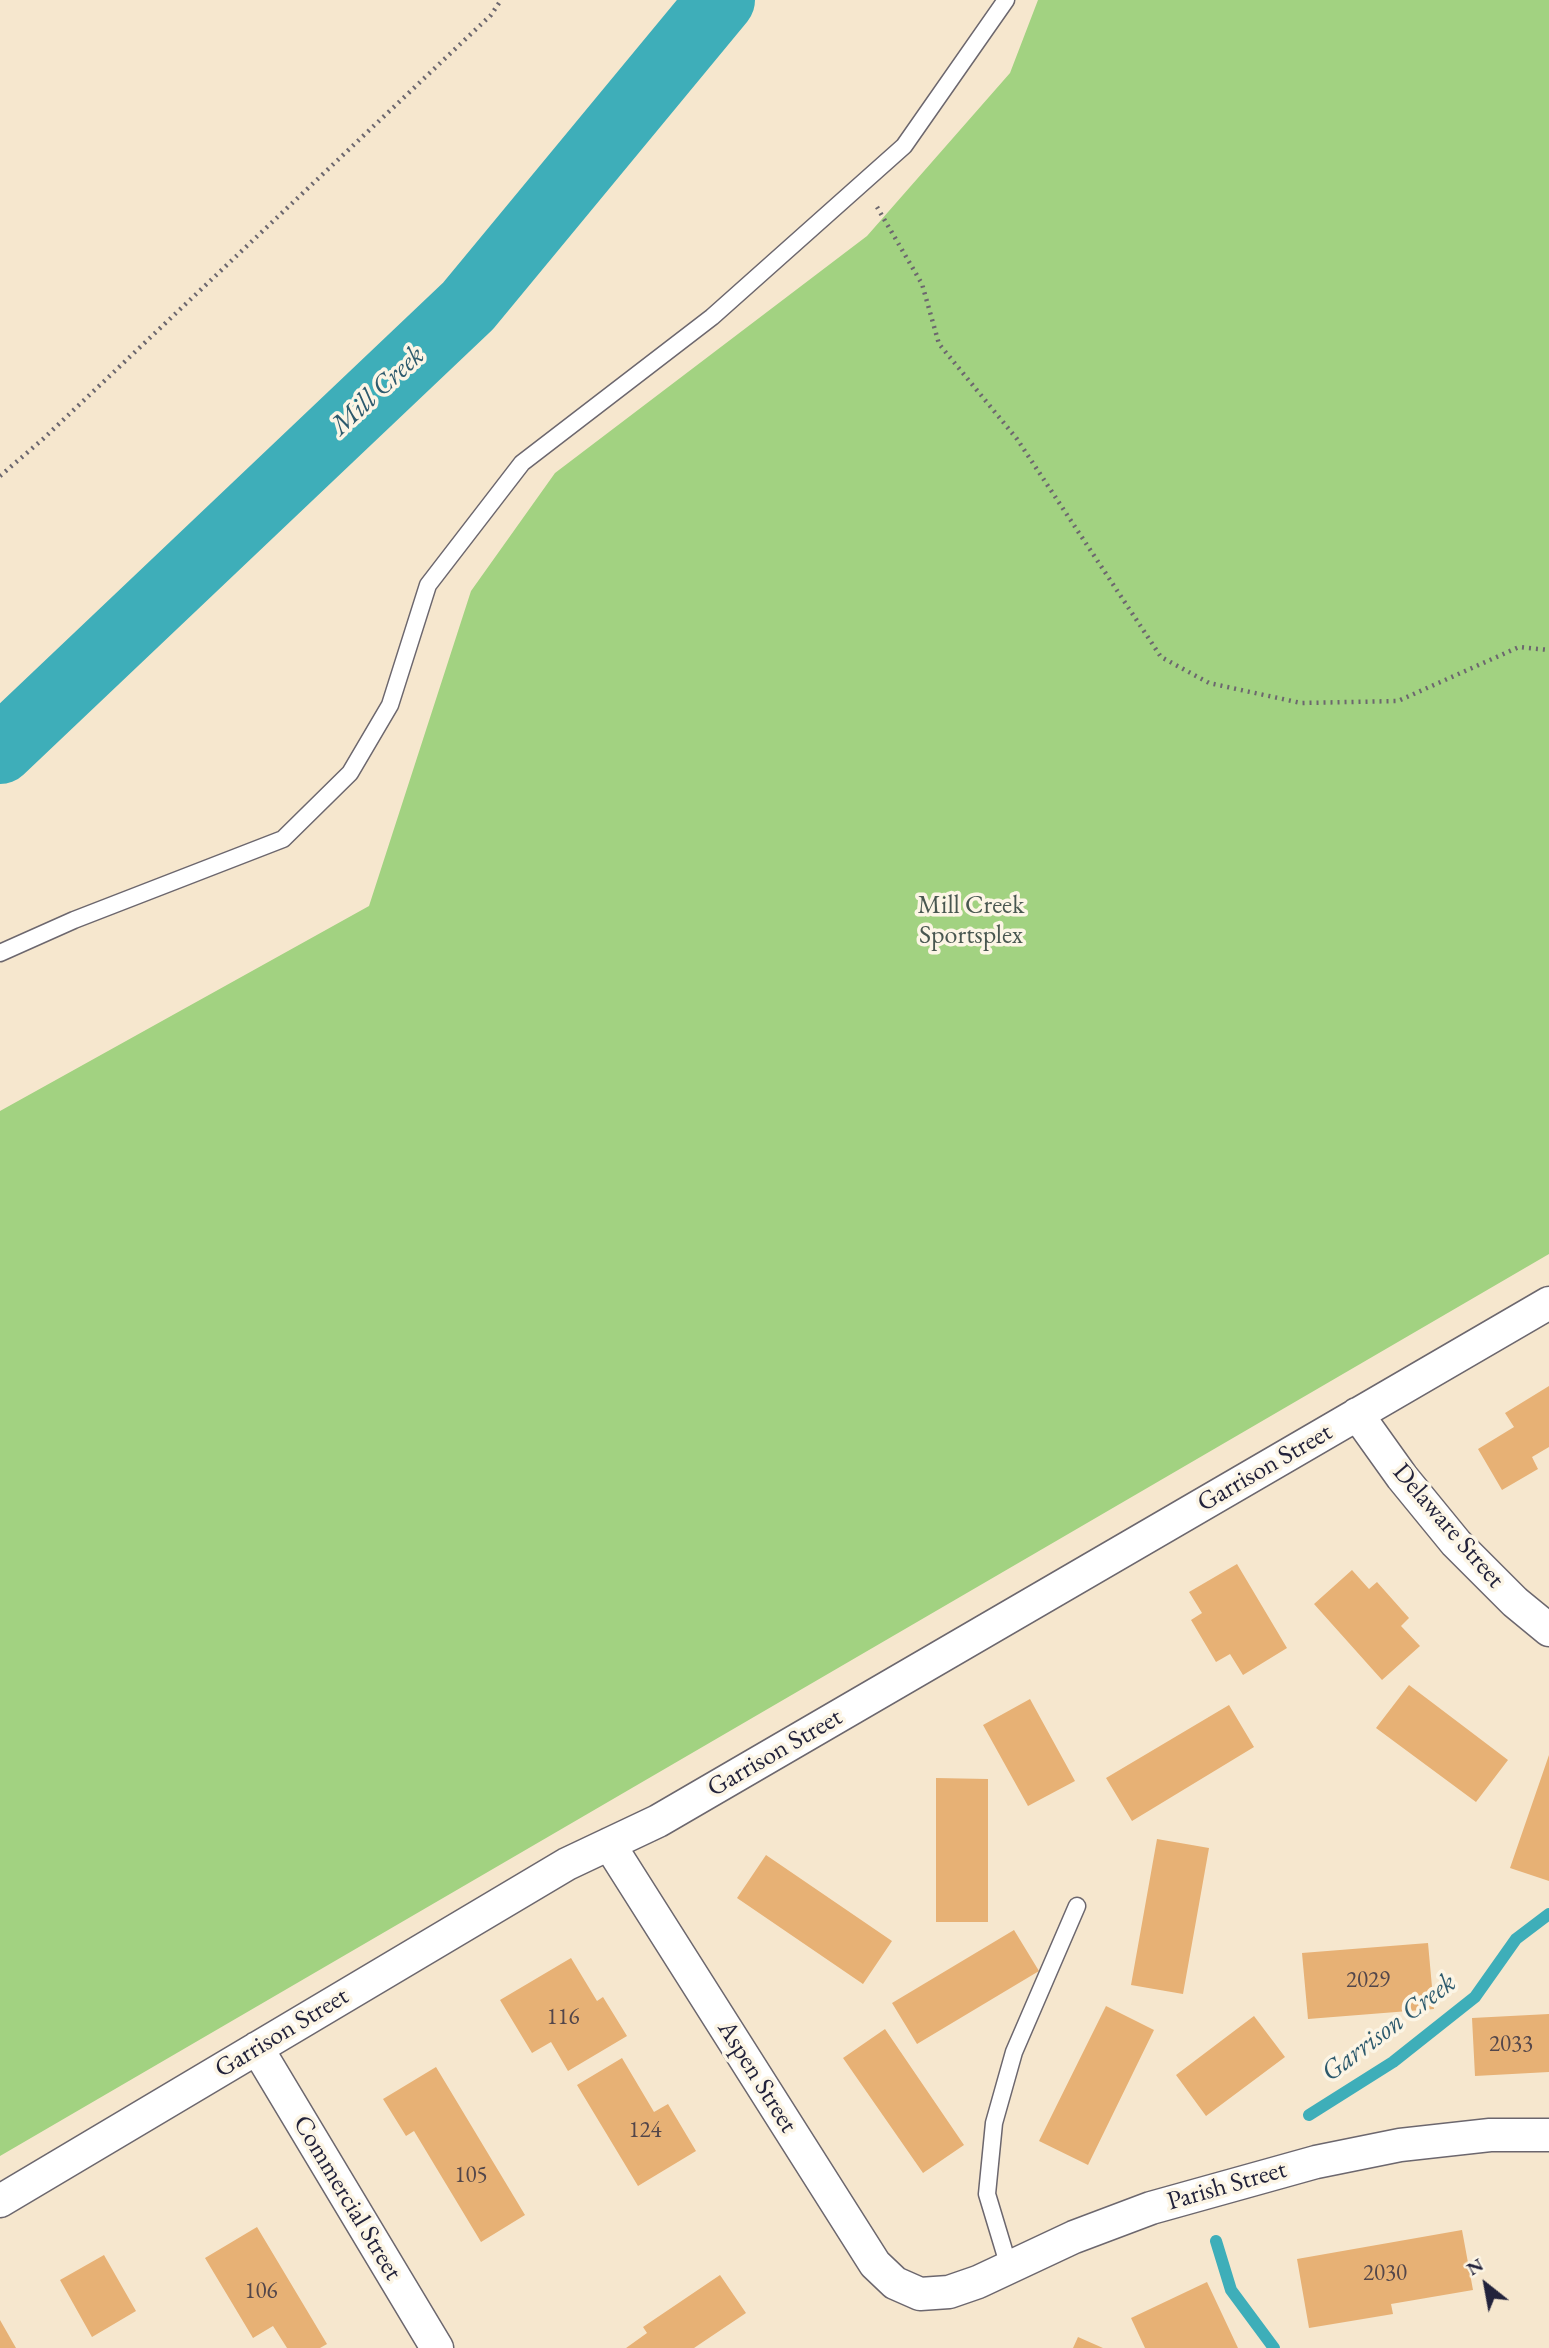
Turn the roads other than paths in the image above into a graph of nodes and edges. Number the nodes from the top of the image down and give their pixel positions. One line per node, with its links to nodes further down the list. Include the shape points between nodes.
1 (1006, 0): 2 (lane, via 904,146 712,317 522,463 428,585 390,705 350,773 283,839)
2 (0, 953)
3 (1549, 1303): 4 (street, Garrison Street)
4 (1357, 1414): 5 (street, Delaware Street, via 1456,1543); 6 (street, Garrison Street, via 658,1821)
5 (1549, 1630)
6 (610, 1844): 8 (street, Garrison Street, via 568,1864); 12 (street, Aspen Street, via 875,2264 895,2283)
7 (1077, 1906): 11 (lane, via 1014,2052 994,2123 987,2194)
8 (257, 2048): 10 (street, Garrison Street); 13 (street, Commercial Street)
9 (1549, 2135): 11 (street, Parish Street, via 1490,2135 1399,2145 1316,2162 1151,2208)
10 (0, 2201)
11 (1009, 2267): 12 (street, Parish Street, via 949,2292)
12 (920, 2294)
13 (437, 2348)

